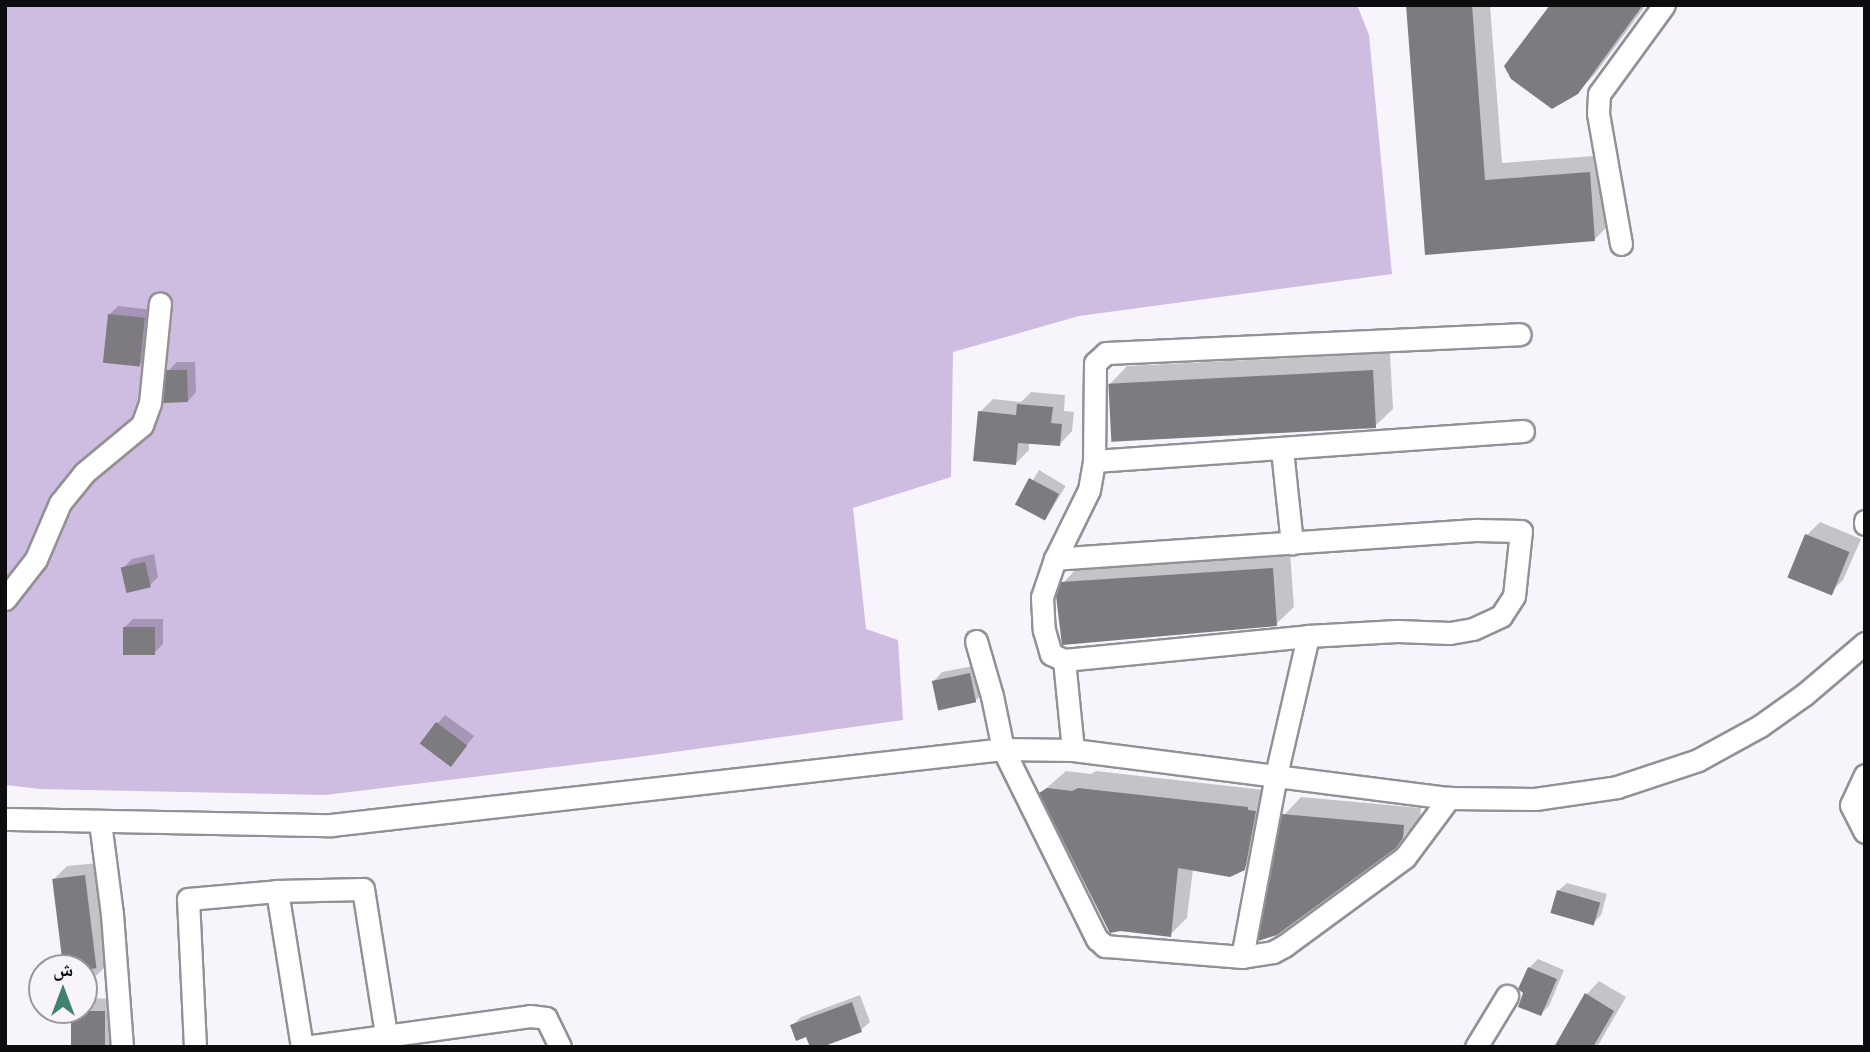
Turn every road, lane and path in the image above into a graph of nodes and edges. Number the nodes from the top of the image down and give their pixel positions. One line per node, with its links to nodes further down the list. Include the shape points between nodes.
1 (1664, 5): 2 (street, via 1599,94 1598,113)
2 (1621, 244)
3 (160, 303): 10 (street, via 150,403 142,425 84,474 60,503 36,559)
4 (1520, 334): 7 (street, via 1106,353 1095,363)
5 (1524, 432): 6 (street)
6 (1282, 450): 7 (street); 8 (street)
7 (1094, 461): 9 (street, via 1089,490)
8 (1292, 543): 9 (street); 11 (street, via 1521,531 1514,596 1501,616 1450,633)
9 (1055, 559): 14 (street, via 1042,597 1044,630 1051,654)
10 (5, 599)
11 (1308, 636): 14 (street); 17 (street)
12 (976, 641): 15 (street)
13 (1865, 643): 19 (street, via 1805,694 1699,760 1617,787 1573,795 1535,800)
14 (1064, 660): 16 (street)
15 (1003, 749): 16 (street); 21 (street, via 377,822); 24 (street, via 1097,939 1105,946)
16 (1073, 750): 17 (street)
17 (1276, 775): 19 (street); 24 (street)
18 (1865, 775): 22 (street, via 1851,805)
19 (1449, 798): 24 (street, via 1405,857 1284,946)
20 (5, 819): 21 (street)
21 (100, 822): 29 (street)
22 (1865, 832)
23 (277, 891): 26 (street, via 363,889); 30 (street, via 188,899); 31 (street)
24 (1242, 957)
25 (1507, 996): 33 (street)
26 (386, 1034): 27 (street); 28 (street)
27 (430, 1038): 32 (street, via 535,1016 546,1018)
28 (352, 1043): 31 (street)
29 (122, 1047)
30 (195, 1047)
31 (304, 1047)
32 (560, 1047)
33 (1476, 1047)

